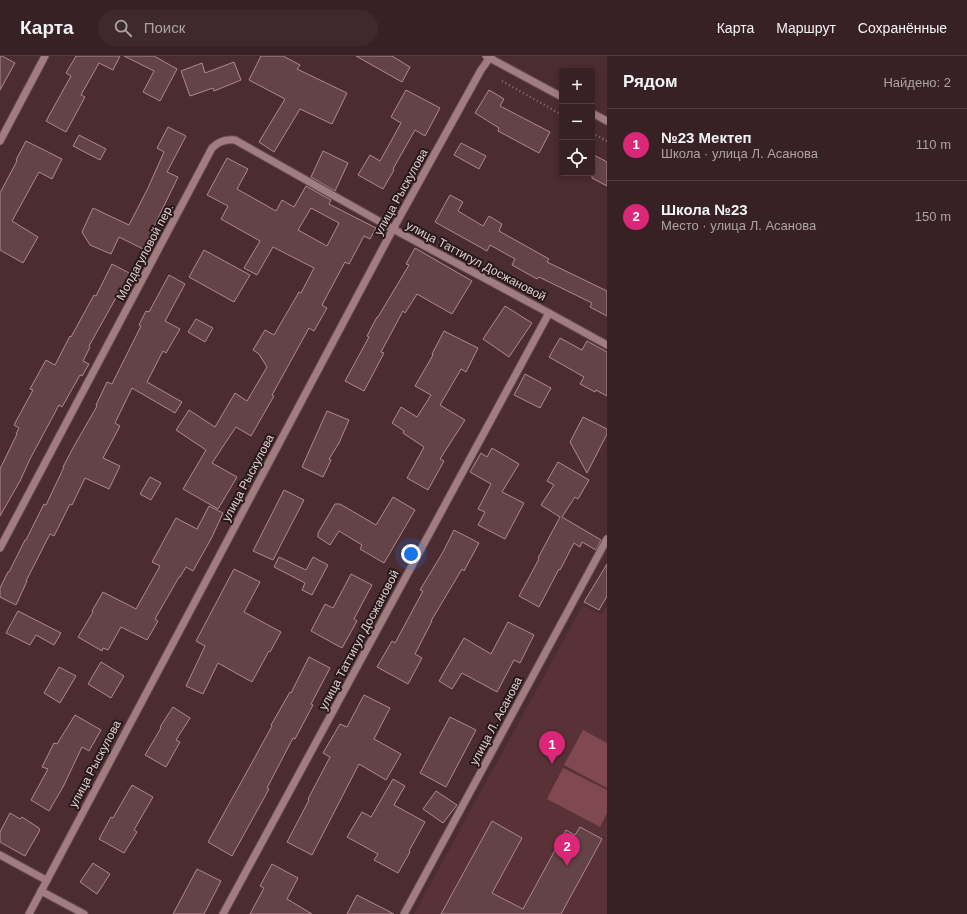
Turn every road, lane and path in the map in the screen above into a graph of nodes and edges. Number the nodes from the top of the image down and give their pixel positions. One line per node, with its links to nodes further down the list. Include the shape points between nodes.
1 (45, 56): 9 (street)
2 (489, 57): 4 (street); 11 (street, улица Рыскулова)
3 (502, 81): 5 (path)
4 (559, 95)
5 (559, 113)
6 (595, 115): 7 (street)
7 (607, 121)
8 (595, 135): 10 (path)
9 (0, 141)
10 (607, 141)
11 (393, 229): 12 (street, улица Таттигул Досжановой); 15 (street, Молдагуловой пер., via 235,140 228,139 215,145); 17 (street, улица Рыскулова)
12 (549, 313): 13 (street, улица Таттигул Досжановой); 21 (street, улица Таттигул Досжановой)
13 (607, 345)
14 (607, 539): 22 (street, улица Л. Асанова)
15 (0, 548)
16 (0, 855): 17 (street)
17 (46, 880): 18 (street, улица Рыскулова)
18 (41, 891): 19 (street, улица Рыскулова); 20 (street)
19 (29, 914)
20 (84, 914)
21 (223, 914)
22 (404, 914)

